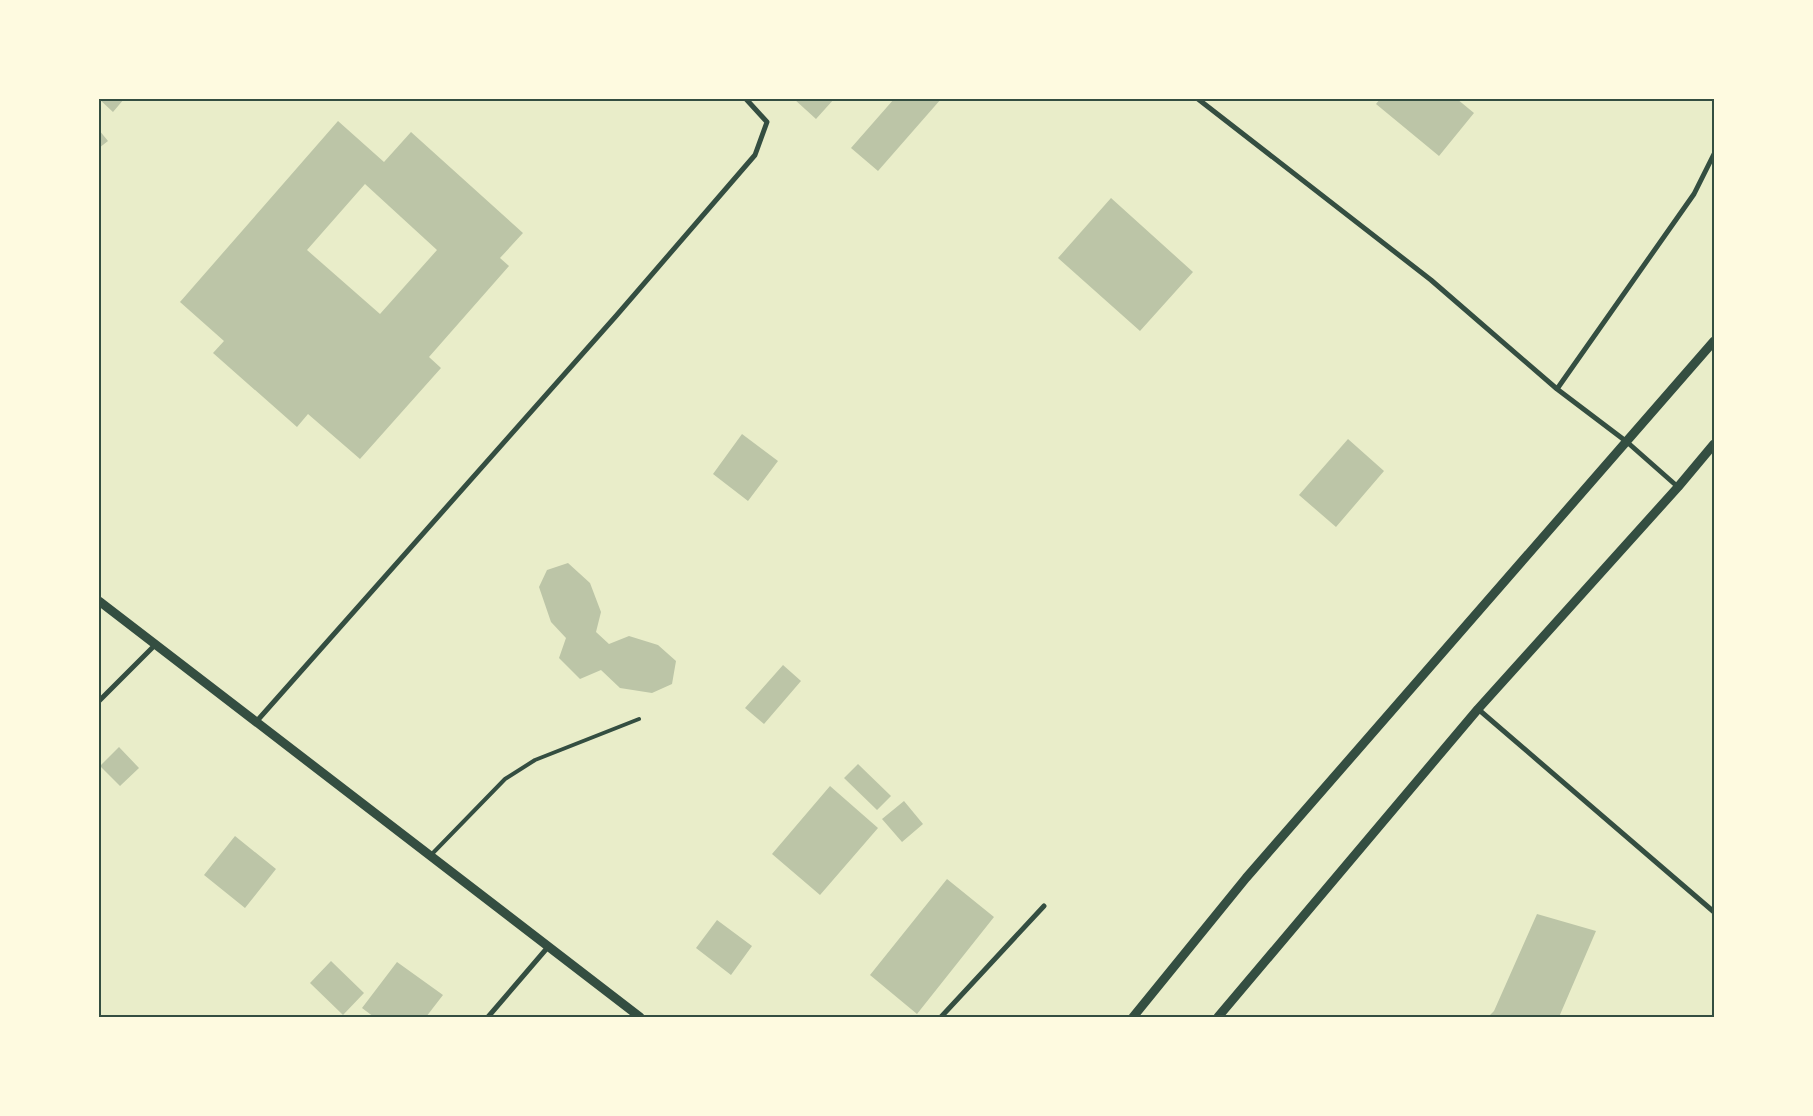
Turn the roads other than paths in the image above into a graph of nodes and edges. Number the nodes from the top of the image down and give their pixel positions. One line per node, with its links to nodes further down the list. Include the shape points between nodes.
1 (746, 99): 14 (street, via 767,122 755,156)
2 (1198, 99): 5 (street, via 1431,280)
3 (1714, 154): 5 (street, via 1694,194)
4 (1714, 340): 6 (street)
5 (1557, 389): 6 (street)
6 (1626, 442): 8 (street); 22 (street, via 1246,878)
7 (1714, 444): 8 (street)
8 (1678, 487): 12 (street)
9 (99, 601): 10 (street)
10 (155, 645): 11 (street); 14 (street)
11 (99, 700)
12 (1478, 709): 17 (street); 23 (street)
13 (639, 719): 15 (lane, via 535,760 505,779)
14 (255, 722): 15 (street)
15 (430, 856): 18 (street)
16 (1044, 906): 21 (street)
17 (1714, 912)
18 (548, 948): 19 (street); 20 (street)
19 (488, 1017)
20 (640, 1017)
21 (941, 1017)
22 (1132, 1017)
23 (1218, 1017)

